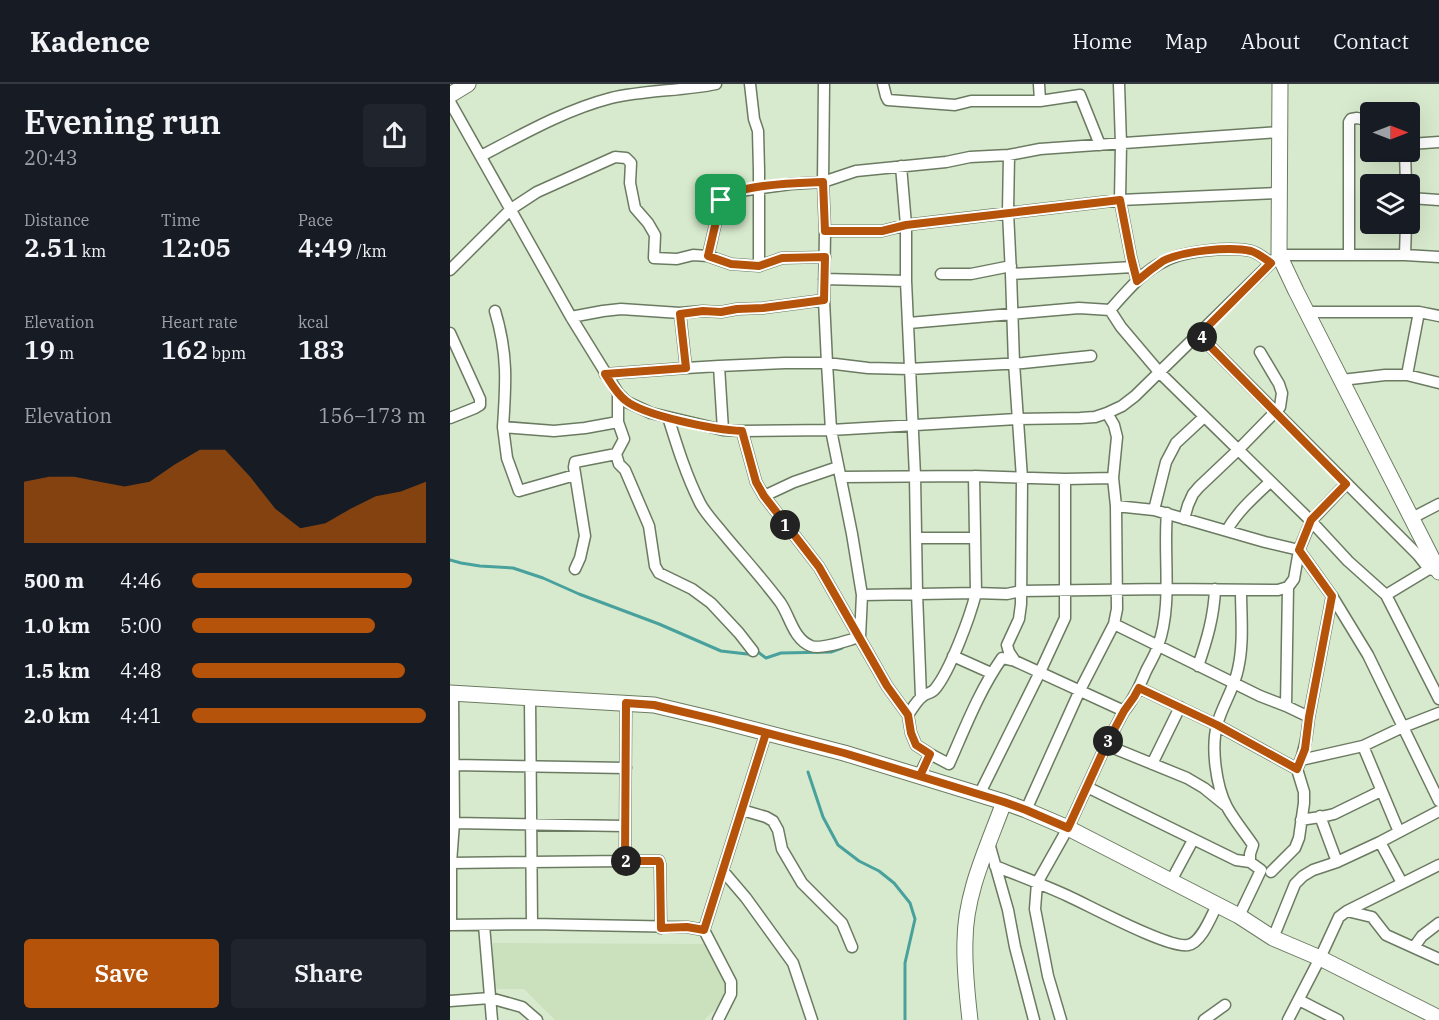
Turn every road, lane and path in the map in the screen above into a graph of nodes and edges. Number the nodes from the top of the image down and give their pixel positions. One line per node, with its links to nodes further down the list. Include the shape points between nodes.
1 (716, 84): 19 (street, via 611,98 547,122)
2 (750, 84): 22 (street, via 758,131)
3 (824, 84): 21 (street)
4 (884, 84): 10 (street, via 891,101 955,105 971,101)
5 (1039, 84): 10 (street)
6 (1119, 84): 16 (street)
7 (1280, 84): 13 (main road)
8 (465, 85): 9 (main road)
9 (450, 95)
10 (1040, 101): 17 (street, via 1080,95)
11 (450, 102): 19 (street)
12 (1360, 119): 32 (street, via 1349,122)
13 (1280, 132): 16 (street); 23 (main road)
14 (1439, 142): 15 (street)
15 (1420, 143)
16 (1121, 144): 17 (street); 25 (street)
17 (1100, 145): 18 (street)
18 (1009, 155): 20 (street); 28 (street)
19 (481, 156): 27 (street)
20 (901, 166): 21 (street, via 856,171); 29 (street)
21 (823, 182): 22 (street); 30 (street)
22 (759, 187): 34 (street, via 726,194 721,200); 38 (street)
23 (1278, 193): 25 (street); 37 (main road)
24 (1420, 199): 26 (street)
25 (1120, 200): 28 (street); 39 (street)
26 (1439, 200)
27 (511, 209): 34 (street, via 537,192 615,157 626,158 632,163 630,183 635,208 655,235 654,258); 40 (street); 54 (street)
28 (1008, 212): 29 (street); 41 (street)
29 (906, 225): 30 (street, via 882,231); 44 (street)
30 (825, 231): 35 (street)
31 (1406, 234): 33 (street)
32 (1349, 254): 33 (street); 37 (street)
33 (1405, 255): 36 (street)
34 (708, 256): 38 (street, via 731,264)
35 (825, 257): 38 (street, via 782,258); 43 (street)
36 (1439, 257)
37 (1275, 259): 45 (street, via 1240,249 1202,251 1164,261); 49 (main road); 57 (street)
38 (759, 266)
39 (1133, 267): 41 (street); 45 (street)
40 (450, 270)
41 (1011, 270): 42 (street); 52 (street)
42 (941, 274)
43 (824, 279): 44 (street); 46 (street)
44 (906, 281): 55 (street)
45 (1137, 281): 47 (street)
46 (824, 300): 51 (street); 60 (street)
47 (1110, 310): 52 (street, via 1079,308); 65 (street)
48 (495, 311): 79 (street, via 506,374)
49 (1307, 312): 50 (street); 68 (main road)
50 (1419, 312): 53 (street); 67 (street)
51 (680, 314): 54 (street, via 621,309); 63 (street)
52 (1012, 314): 55 (street); 61 (street)
53 (1439, 316)
54 (571, 317): 66 (street)
55 (909, 323): 64 (street)
56 (450, 333): 75 (street, via 480,399 480,405)
57 (1199, 335): 65 (street); 71 (street)
58 (1260, 352): 71 (street, via 1282,393)
59 (1091, 356): 61 (street)
60 (826, 363): 62 (street); 64 (street); 81 (street)
61 (1014, 363): 64 (street); 76 (street)
62 (719, 366): 63 (street); 80 (street)
63 (686, 368): 66 (street)
64 (909, 369): 78 (street)
65 (1160, 373): 72 (street, via 1136,396); 74 (street)
66 (605, 374): 70 (street)
67 (1407, 375): 68 (street); 69 (street)
68 (1342, 380): 99 (main road)
69 (1439, 383)
70 (618, 393): 73 (street, via 637,407); 77 (street)
71 (1276, 411): 83 (street); 93 (street)
72 (1107, 413): 76 (street, via 1080,418); 90 (street, via 1117,437)
73 (668, 417): 80 (street); 121 (street, via 701,505 767,584 801,639 812,647)
74 (1204, 417): 83 (street); 97 (street, via 1176,443 1166,462)
75 (450, 418)
76 (1017, 419): 78 (street); 89 (street)
77 (618, 422): 79 (street, via 554,431); 84 (street, via 624,439)
78 (913, 424): 81 (street); 87 (street)
79 (503, 427): 86 (street, via 507,458 519,491)
80 (723, 430): 82 (street)
81 (831, 430): 82 (street); 85 (street)
82 (742, 431): 94 (street, via 756,482)
83 (1238, 450): 92 (street); 100 (street, via 1193,494)
84 (616, 454): 86 (street, via 575,462); 123 (street, via 649,526 659,573 711,603)
85 (839, 472): 87 (street); 94 (street, via 794,482); 117 (street)
86 (576, 475): 106 (street, via 585,536)
87 (915, 476): 88 (street); 103 (street)
88 (974, 476): 89 (street); 104 (street)
89 (1022, 478): 91 (street); 113 (street)
90 (1113, 478): 91 (street); 96 (street)
91 (1065, 479): 114 (street)
92 (1270, 482): 101 (street); 102 (street)
93 (1346, 484): 101 (street); 107 (street)
94 (764, 496): 121 (street, via 819,567)
95 (1439, 504): 99 (street)
96 (1116, 506): 97 (street); 111 (street)
97 (1154, 510): 98 (street)
98 (1167, 513): 100 (street); 109 (street)
99 (1412, 518): 107 (main road)
100 (1184, 519): 102 (street)
101 (1311, 520): 105 (street); 118 (street)
102 (1227, 530): 105 (street)
103 (916, 538): 104 (street); 115 (street)
104 (975, 538): 116 (street)
105 (1299, 550): 108 (street, via 1294,579); 119 (street)
106 (576, 569)
107 (1435, 571): 118 (street)
108 (1288, 587): 112 (street); 137 (street)
109 (1166, 589): 110 (street); 111 (street); 122 (street)
110 (1215, 589): 112 (street); 126 (street, via 1212,623)
111 (1117, 590): 114 (street); 120 (street)
112 (1241, 590): 129 (street, via 1241,651)
113 (1021, 591): 114 (street); 116 (street); 125 (street, via 1018,619 1006,645)
114 (1066, 591): 127 (street, via 1065,618)
115 (917, 593): 116 (street); 117 (street); 133 (street)
116 (976, 593): 124 (street)
117 (862, 595): 121 (street)
118 (1386, 595): 135 (street)
119 (1332, 596): 142 (street); 144 (street, via 1368,655)
120 (1114, 624): 122 (street); 131 (street)
121 (860, 637): 141 (street)
122 (1158, 646): 126 (street); 130 (street)
123 (753, 651)
124 (953, 656): 128 (street); 133 (street, via 934,691)
125 (1016, 661): 127 (street); 128 (street, via 1002,658)
126 (1198, 666): 129 (street)
127 (1040, 672): 131 (street); 157 (street)
128 (991, 673): 148 (street, via 949,764)
129 (1235, 684): 137 (street); 143 (street)
130 (1139, 688): 138 (street); 139 (street)
131 (1080, 690): 139 (street); 162 (street)
132 (452, 693): 134 (main road); 150 (street)
133 (921, 697): 141 (street)
134 (531, 698): 136 (main road); 152 (street)
135 (1439, 699)
136 (626, 703): 145 (main road, via 687,712); 153 (street)
137 (1286, 706): 142 (street)
138 (1180, 707): 143 (street); 149 (street)
139 (1124, 711): 146 (street)
140 (1439, 713): 144 (street)
141 (908, 715): 148 (street, via 916,745)
142 (1309, 717): 151 (street)
143 (1217, 725): 151 (street); 160 (street, via 1215,758)
144 (1402, 727): 147 (street); 158 (street)
145 (766, 733): 154 (main road); 161 (street)
146 (1106, 745): 149 (street); 155 (street)
147 (1363, 746): 151 (street); 156 (street)
148 (930, 754): 154 (street)
149 (1152, 764): 160 (street, via 1204,788)
150 (453, 765): 152 (street); 166 (street)
151 (1299, 765): 165 (street, via 1304,792)
152 (531, 767): 153 (street); 167 (street)
153 (626, 768): 168 (street)
154 (920, 776): 157 (main road)
155 (1087, 787): 169 (street); 171 (street)
156 (1381, 790): 164 (street, via 1334,814); 170 (street)
157 (979, 795): 159 (main road)
158 (1439, 801)
159 (1004, 802): 162 (main road); 173 (main road)
160 (1226, 806): 175 (street, via 1253,845)
161 (742, 810): 181 (street); 196 (street, via 773,821 782,849 802,883 842,923)
162 (1026, 810): 169 (main road)
163 (1439, 811): 170 (street)
164 (1320, 816): 165 (street); 176 (street)
165 (1301, 820): 182 (street, via 1295,848)
166 (454, 824): 167 (street); 177 (street)
167 (531, 825): 168 (street); 178 (street)
168 (624, 826): 174 (street)
169 (1068, 828): 183 (main road); 184 (street)
170 (1399, 832): 172 (street)
171 (1193, 840): 175 (street, via 1236,861); 183 (street)
172 (1380, 842): 176 (street); 185 (street)
173 (989, 843): 180 (street); 209 (main road, via 976,877 964,939)
174 (625, 861): 178 (street); 193 (street, via 659,861)
175 (1250, 862): 188 (street, via 1261,870)
176 (1337, 862): 195 (street, via 1313,870 1295,884)
177 (451, 863): 178 (street); 191 (street)
178 (532, 863): 190 (street)
179 (1439, 865): 185 (street)
180 (995, 866): 184 (street); 210 (street)
181 (723, 871): 194 (street); 208 (street, via 793,963)
182 (1271, 872)
183 (1170, 881): 186 (main road)
184 (1037, 883): 186 (street, via 1182,946 1197,940); 211 (street, via 1035,909)
185 (1402, 883): 187 (street)
186 (1217, 905): 188 (main road)
187 (1347, 911): 197 (street, via 1372,917 1386,935); 198 (street, via 1339,917)
188 (1239, 916): 195 (main road)
189 (1439, 923): 197 (street)
190 (532, 924): 192 (street); 193 (street)
191 (451, 925): 192 (street)
192 (484, 925): 200 (street)
193 (661, 928): 194 (street)
194 (704, 930): 207 (street, via 731,982 731,994)
195 (1273, 938): 198 (main road)
196 (852, 947)
197 (1414, 947): 199 (street)
198 (1320, 958): 201 (street); 204 (main road)
199 (1439, 960)
200 (490, 998): 202 (street); 205 (street); 206 (street, via 522,1007)
201 (1299, 1000): 213 (street); 214 (street)
202 (450, 1001)
203 (1226, 1005): 212 (street)
204 (1439, 1019)
205 (492, 1020)
206 (537, 1020)
207 (718, 1020)
208 (812, 1020)
209 (970, 1020)
210 (1034, 1020)
211 (1061, 1020)
212 (1204, 1020)
213 (1288, 1020)
214 (1338, 1020)

